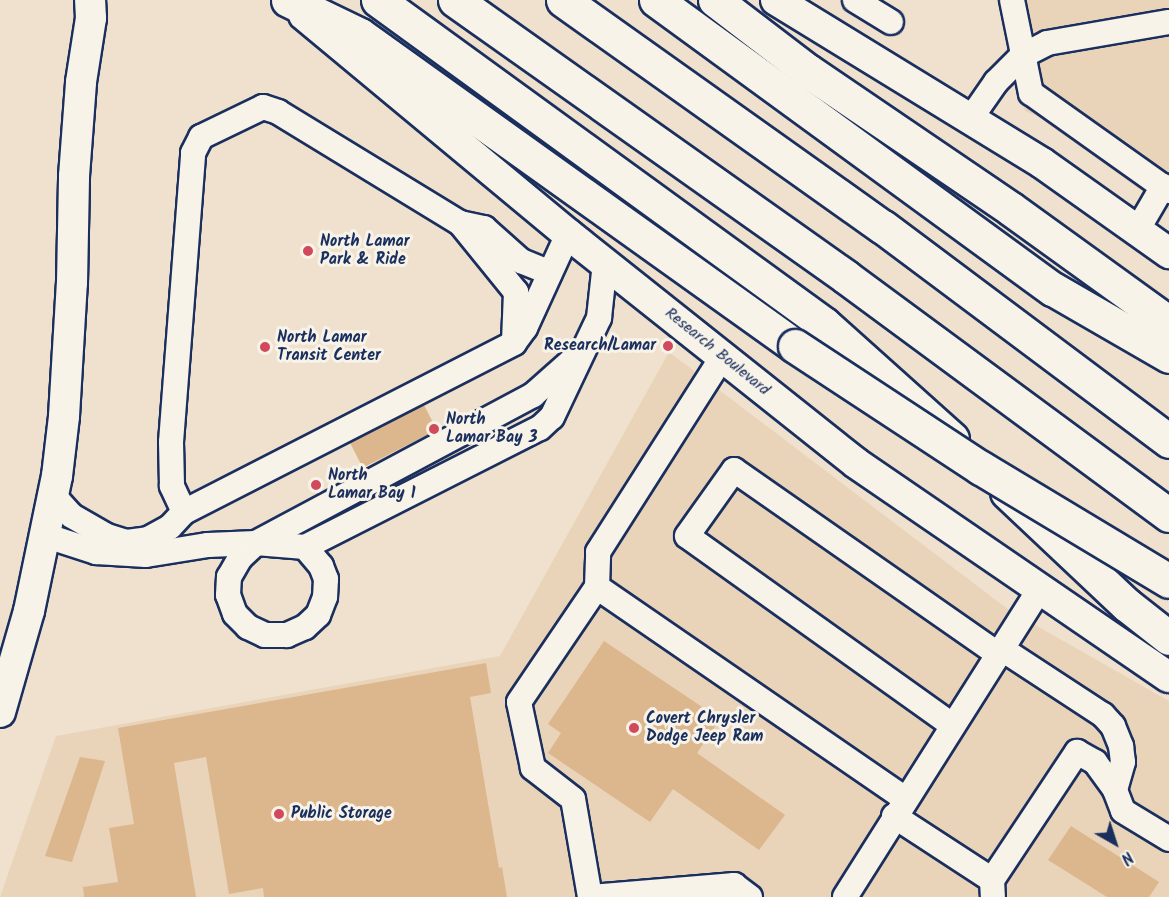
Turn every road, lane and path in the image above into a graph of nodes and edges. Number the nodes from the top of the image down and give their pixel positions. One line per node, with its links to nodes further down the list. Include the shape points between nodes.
1 (287, 0): 18 (main road, Research Boulevard); 34 (highway, bridge, via 360,35 795,346 981,468)
2 (378, 0): 37 (highway, via 824,324 910,399 1127,605)
3 (455, 0): 30 (highway, via 846,277)
4 (562, 0): 27 (highway, via 883,227)
5 (656, 0): 25 (highway, via 1053,289)
6 (715, 0): 22 (highway, via 808,71 1011,209)
7 (776, 0): 14 (main road)
8 (855, 0): 11 (lane)
9 (1012, 0): 13 (lane)
10 (95, 6): 28 (main road, via 81,82 64,416)
11 (891, 22)
12 (1169, 22): 13 (lane, via 1047,43)
13 (1022, 56): 14 (lane, via 996,82); 15 (lane, via 1031,93)
14 (971, 118): 17 (main road)
15 (1166, 189): 17 (lane)
16 (460, 223): 21 (lane, via 484,228 521,261); 23 (lane, via 516,292); 29 (lane, via 263,106 201,137 193,153 171,442 172,486)
17 (1138, 229): 19 (main road)
18 (568, 234): 20 (main road, Research Boulevard); 21 (lane)
19 (1169, 253)
20 (605, 263): 24 (lane, via 599,318); 26 (main road, Research Boulevard)
21 (550, 273): 23 (lane)
22 (1169, 323)
23 (514, 344): 29 (lane)
24 (581, 352): 32 (lane, via 533,395); 33 (lane, via 552,417 540,428)
25 (1169, 356)
26 (722, 357): 35 (lane, via 598,552); 36 (main road, Research Boulevard, via 856,463)
27 (1169, 441)
28 (53, 495): 29 (lane, via 88,527 127,542 162,531); 31 (main road)
29 (184, 512)
30 (1169, 515)
31 (47, 536): 32 (lane, via 96,552 146,555 208,545); 40 (main road)
32 (256, 543): 33 (lane); 33 (lane, via 240,558 229,577 228,595 236,614 248,627 266,635 286,636 318,615 326,579)
33 (305, 547)
34 (1169, 581)
35 (597, 587): 43 (lane); 46 (lane, via 519,702 532,768 573,799)
36 (1040, 590): 38 (lane); 39 (main road, Research Boulevard)
37 (1169, 638)
38 (1000, 651): 41 (lane); 41 (lane, via 734,470 687,536); 42 (lane, via 1102,715 1113,726 1123,762)
39 (1169, 677)
40 (0, 712)
41 (952, 725): 43 (lane)
42 (1115, 790): 44 (lane, via 1123,811); 45 (lane, via 1095,762 1077,752 1073,754)
43 (900, 807): 45 (lane); 48 (lane)
44 (1169, 839)
45 (993, 889)
46 (591, 897): 47 (lane, via 734,885)
47 (750, 897)
48 (845, 897)

